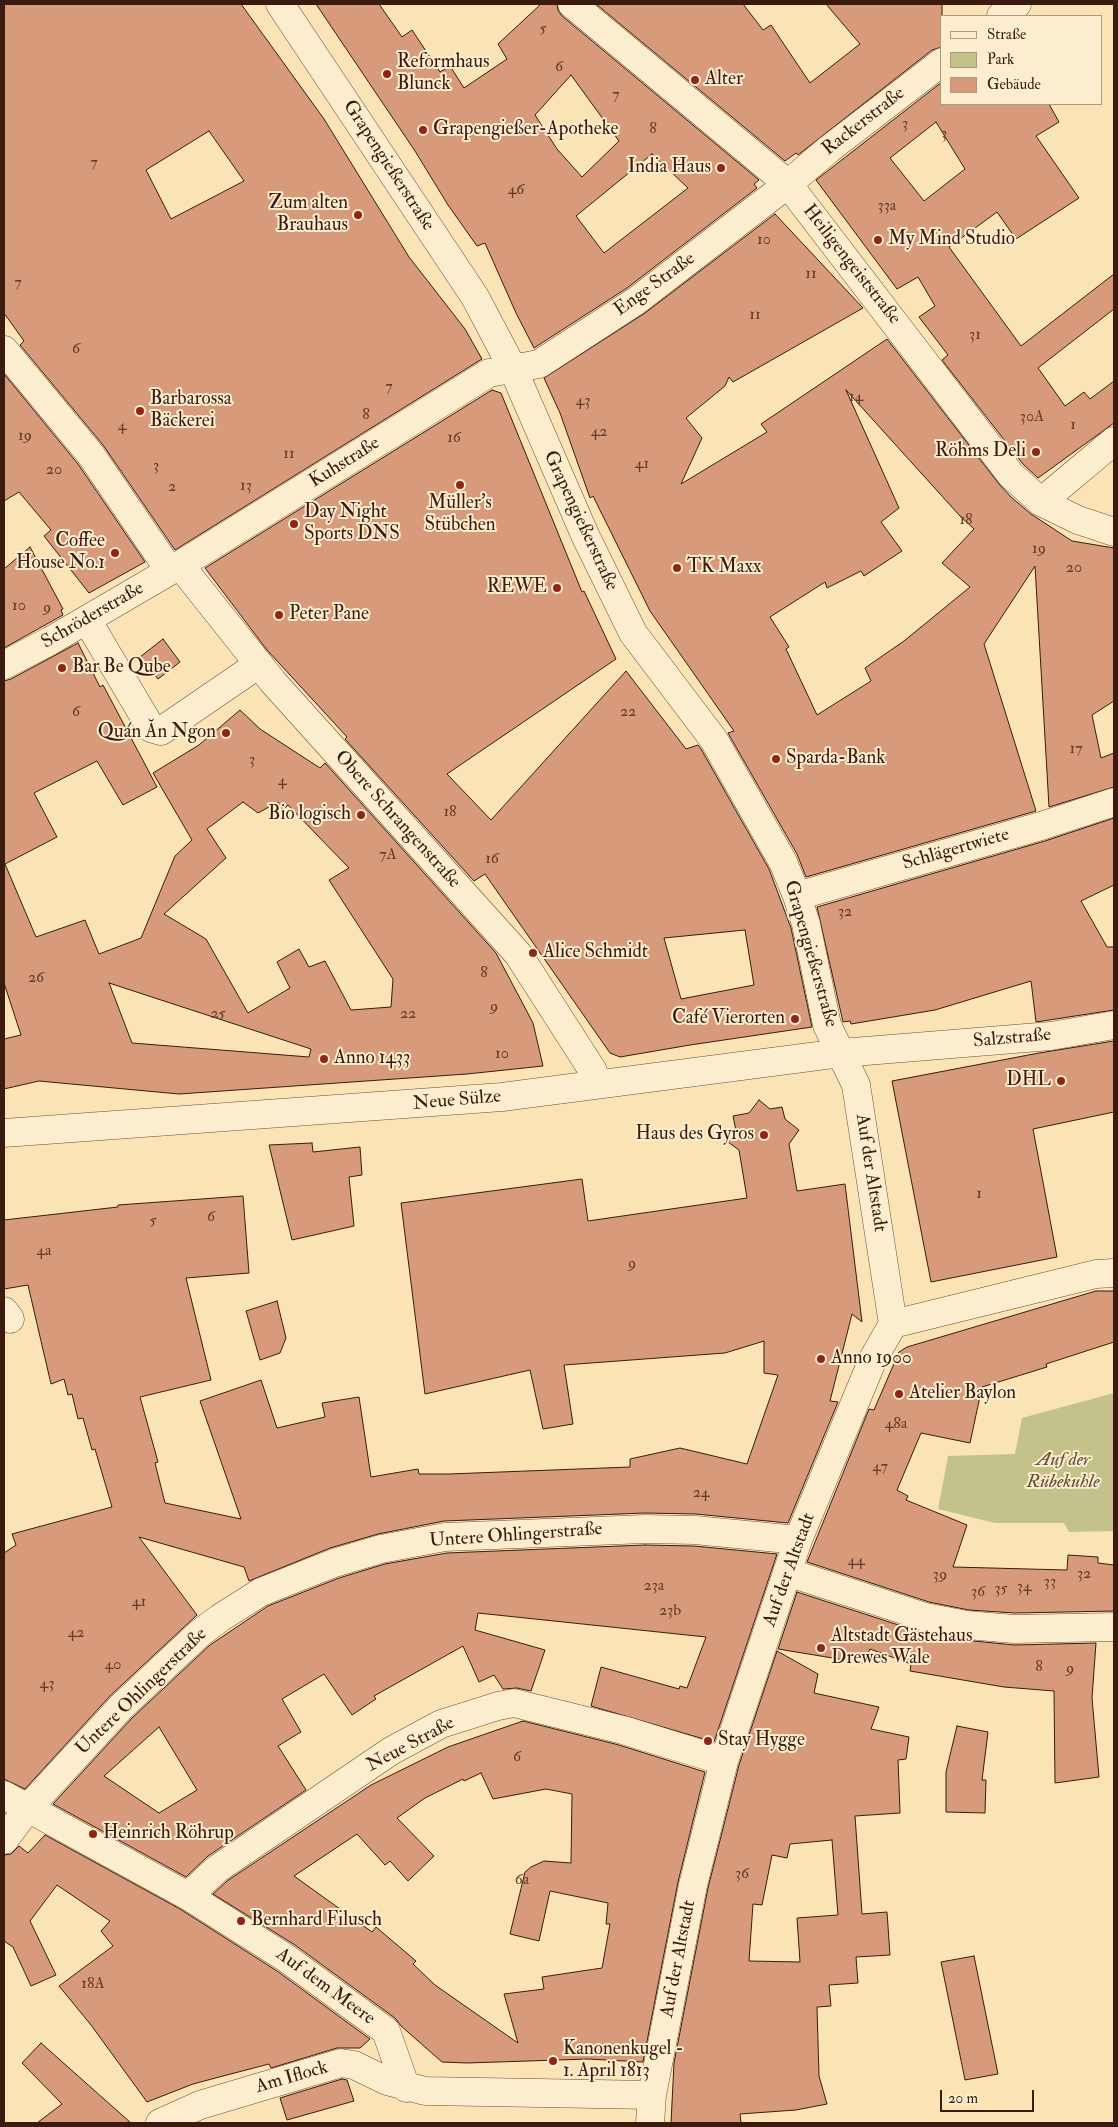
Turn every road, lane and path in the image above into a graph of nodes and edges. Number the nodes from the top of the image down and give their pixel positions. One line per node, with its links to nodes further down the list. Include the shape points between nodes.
1 (280, 4): 8 (street, Grapengießerstraße, via 474,297)
2 (572, 4): 6 (street, Heiligengeiststraße)
3 (1017, 4): 4 (street)
4 (1002, 15)
5 (940, 64): 6 (street, Rackerstraße)
6 (788, 184): 8 (street, Enge Straße, via 636,302 540,364); 10 (street, Heiligengeiststraße, via 1007,470)
7 (4, 350): 12 (street, Obere Schrangenstraße, via 91,455)
8 (513, 369): 12 (street, Kuhstraße, via 489,373); 17 (street, Grapengießerstraße, via 585,535 633,633 714,740 783,862)
9 (1114, 442): 10 (street)
10 (1042, 502): 11 (street, Heiligengeiststraße, via 1078,520)
11 (1114, 532)
12 (175, 568): 13 (street, Schröderstraße); 14 (street, Obere Schrangenstraße)
13 (87, 620): 14 (street, via 151,728 161,731); 15 (street, Schröderstraße)
14 (259, 664): 21 (street, Obere Schrangenstraße, via 518,954 593,1071)
15 (4, 665)
16 (1114, 802): 17 (street, Schlägertwiete)
17 (797, 896): 20 (street, Grapengießerstraße, via 827,1025)
18 (1114, 1025): 19 (street, Salzstraße, via 1051,1036)
19 (909, 1047): 20 (street, Neue Sülze)
20 (841, 1054): 21 (street, Neue Sülze); 24 (street, Auf der Altstadt, via 856,1085)
21 (605, 1084): 22 (street, Neue Sülze, via 399,1106)
22 (4, 1133)
23 (1114, 1273): 24 (street, via 1096,1274)
24 (893, 1324): 25 (street, Auf der Altstadt, via 873,1359)
25 (798, 1540): 26 (street, Auf der Altstadt); 30 (street, Untere Ohlingerstraße, via 696,1530 645,1529 445,1537 381,1549 334,1563 261,1592 200,1633 121,1707)
26 (787, 1572): 27 (street, via 925,1617 967,1625 1014,1629); 28 (street, Auf der Altstadt)
27 (1114, 1627)
28 (724, 1761): 32 (street, Neue Straße, via 624,1730 514,1703 498,1706 441,1724 391,1751 217,1869); 34 (street, Auf der Altstadt, via 693,1885)
29 (4, 1795): 30 (street, Auf dem Meere)
30 (28, 1808): 31 (street, Untere Ohlingerstraße); 32 (street, Auf dem Meere)
31 (4, 1840)
32 (188, 1896): 33 (street, Auf dem Meere, via 286,1958 386,2031)
33 (415, 2089): 34 (street); 35 (street, Am Iflock, via 341,2063 200,2105)
34 (652, 2095): 36 (street, Auf der Altstadt)
35 (160, 2123)
36 (650, 2123)

